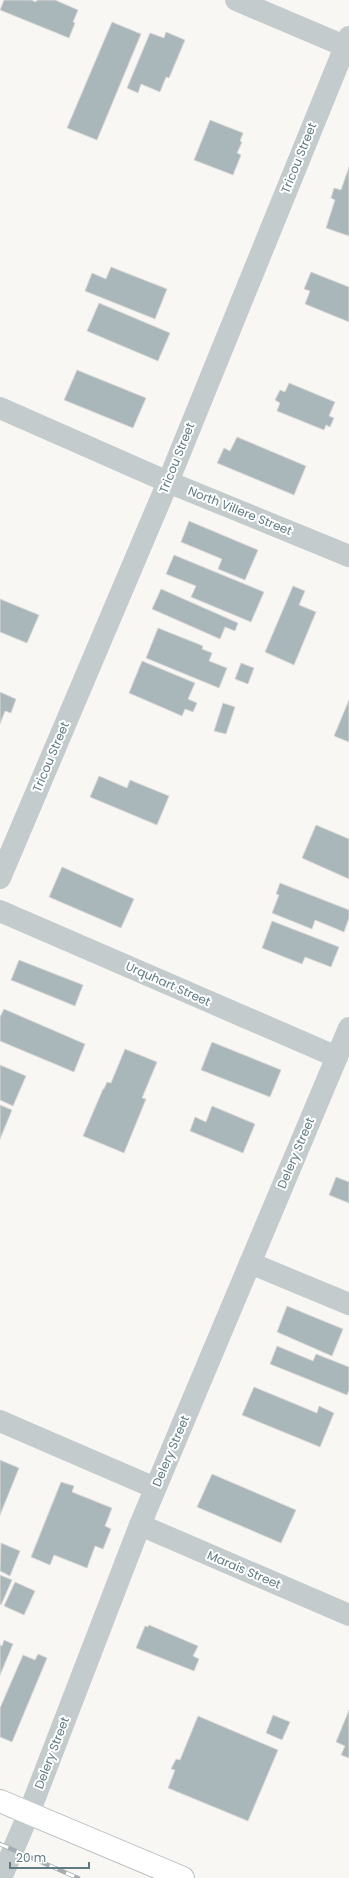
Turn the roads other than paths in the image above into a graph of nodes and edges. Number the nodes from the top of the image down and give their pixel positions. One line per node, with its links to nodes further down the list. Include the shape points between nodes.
1 (236, 0): 2 (street)
2 (348, 44): 4 (street, Tricou Street)
3 (0, 408): 4 (street, North Villere Street)
4 (168, 482): 5 (street, North Villere Street); 6 (street, Tricou Street)
5 (349, 556)
6 (0, 878)
7 (0, 910): 9 (street, Urquhart Street)
8 (349, 1028): 9 (street, Delery Street)
9 (337, 1057): 10 (street, Delery Street)
10 (250, 1263): 11 (street); 13 (street, Delery Street)
11 (349, 1304)
12 (0, 1421): 13 (street)
13 (155, 1488): 14 (street, Delery Street)
14 (140, 1525): 15 (street, Marais Street); 17 (street, Delery Street)
15 (349, 1615)
16 (0, 1801): 17 (main road)
17 (29, 1813): 18 (street, Delery Street); 19 (main road)
18 (0, 1878)
19 (183, 1878)

